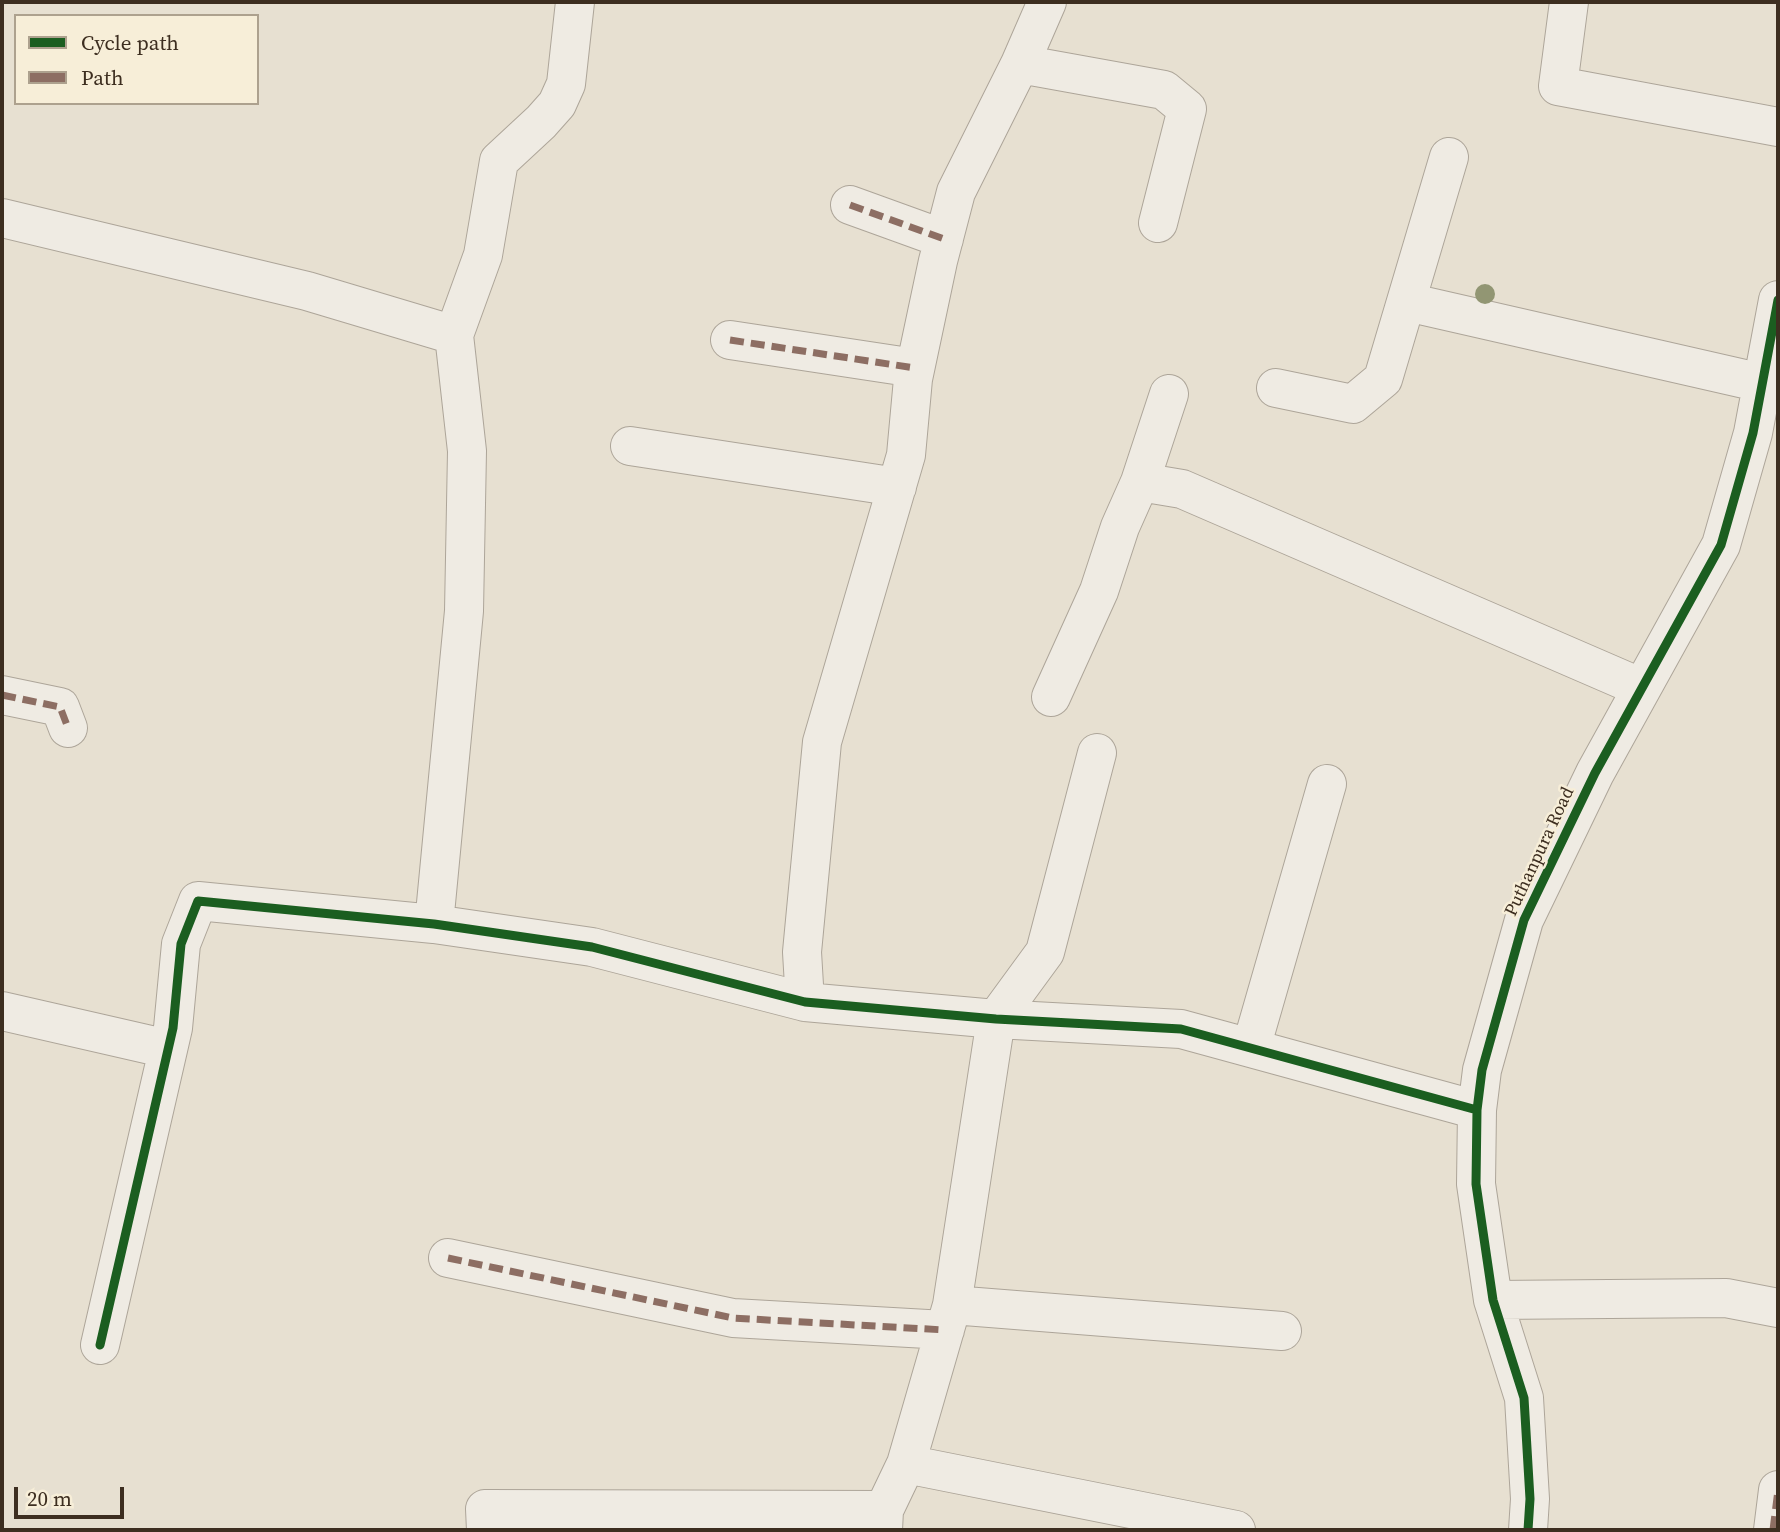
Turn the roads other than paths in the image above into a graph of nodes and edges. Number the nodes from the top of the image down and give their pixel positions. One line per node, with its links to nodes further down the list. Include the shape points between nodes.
1 (575, 2): 13 (street, via 566,85 541,122 499,161 483,254)
2 (1047, 2): 4 (street)
3 (1569, 2): 5 (street, via 1558,86)
4 (1020, 64): 9 (street, via 1164,90 1187,109); 10 (street, via 956,192)
5 (1778, 127)
6 (1449, 157): 12 (street)
7 (850, 205): 10 (street)
8 (2, 218): 13 (street, via 307,291)
9 (1158, 223)
10 (944, 239): 15 (street)
11 (1778, 300): 16 (street, Puthanpura Road)
12 (1406, 302): 16 (street); 17 (street, via 1383,379 1353,404)
13 (454, 335): 28 (street, via 467,451 464,611)
14 (730, 340): 15 (street)
15 (915, 368): 21 (street, via 906,454)
16 (1762, 383): 22 (street, Puthanpura Road, via 1754,433 1721,545)
17 (1276, 387)
18 (1169, 394): 20 (street)
19 (630, 446): 21 (street)
20 (1140, 482): 22 (street, via 1182,489); 24 (street, via 1099,592)
21 (897, 486): 29 (street, via 822,742 802,952)
22 (1642, 688): 34 (street, Puthanpura Road, via 1524,920 1482,1070)
23 (2, 695): 25 (street, via 60,707)
24 (1051, 697)
25 (68, 728)
26 (1097, 753): 31 (street, via 1045,952)
27 (1327, 784): 32 (street)
28 (434, 924): 29 (street, via 592,947); 33 (street, via 198,901 181,944)
29 (805, 1002): 31 (street)
30 (2, 1011): 33 (street)
31 (996, 1019): 32 (street, via 1181,1029); 38 (street)
32 (1251, 1048): 34 (street)
33 (168, 1049): 40 (street)
34 (1477, 1110): 36 (street, Puthanpura Road, via 1476,1184)
35 (449, 1258): 38 (street, via 733,1318)
36 (1493, 1300): 37 (street, via 1726,1298); 46 (street, Puthanpura Road, via 1524,1398)
37 (1778, 1308)
38 (948, 1317): 39 (street); 41 (street)
39 (1282, 1331)
40 (100, 1345)
41 (906, 1464): 44 (street); 45 (street)
42 (1778, 1490): 47 (street)
43 (485, 1520): 44 (street)
44 (884, 1520)
45 (1236, 1530)
46 (1528, 1530)
47 (1773, 1530)

